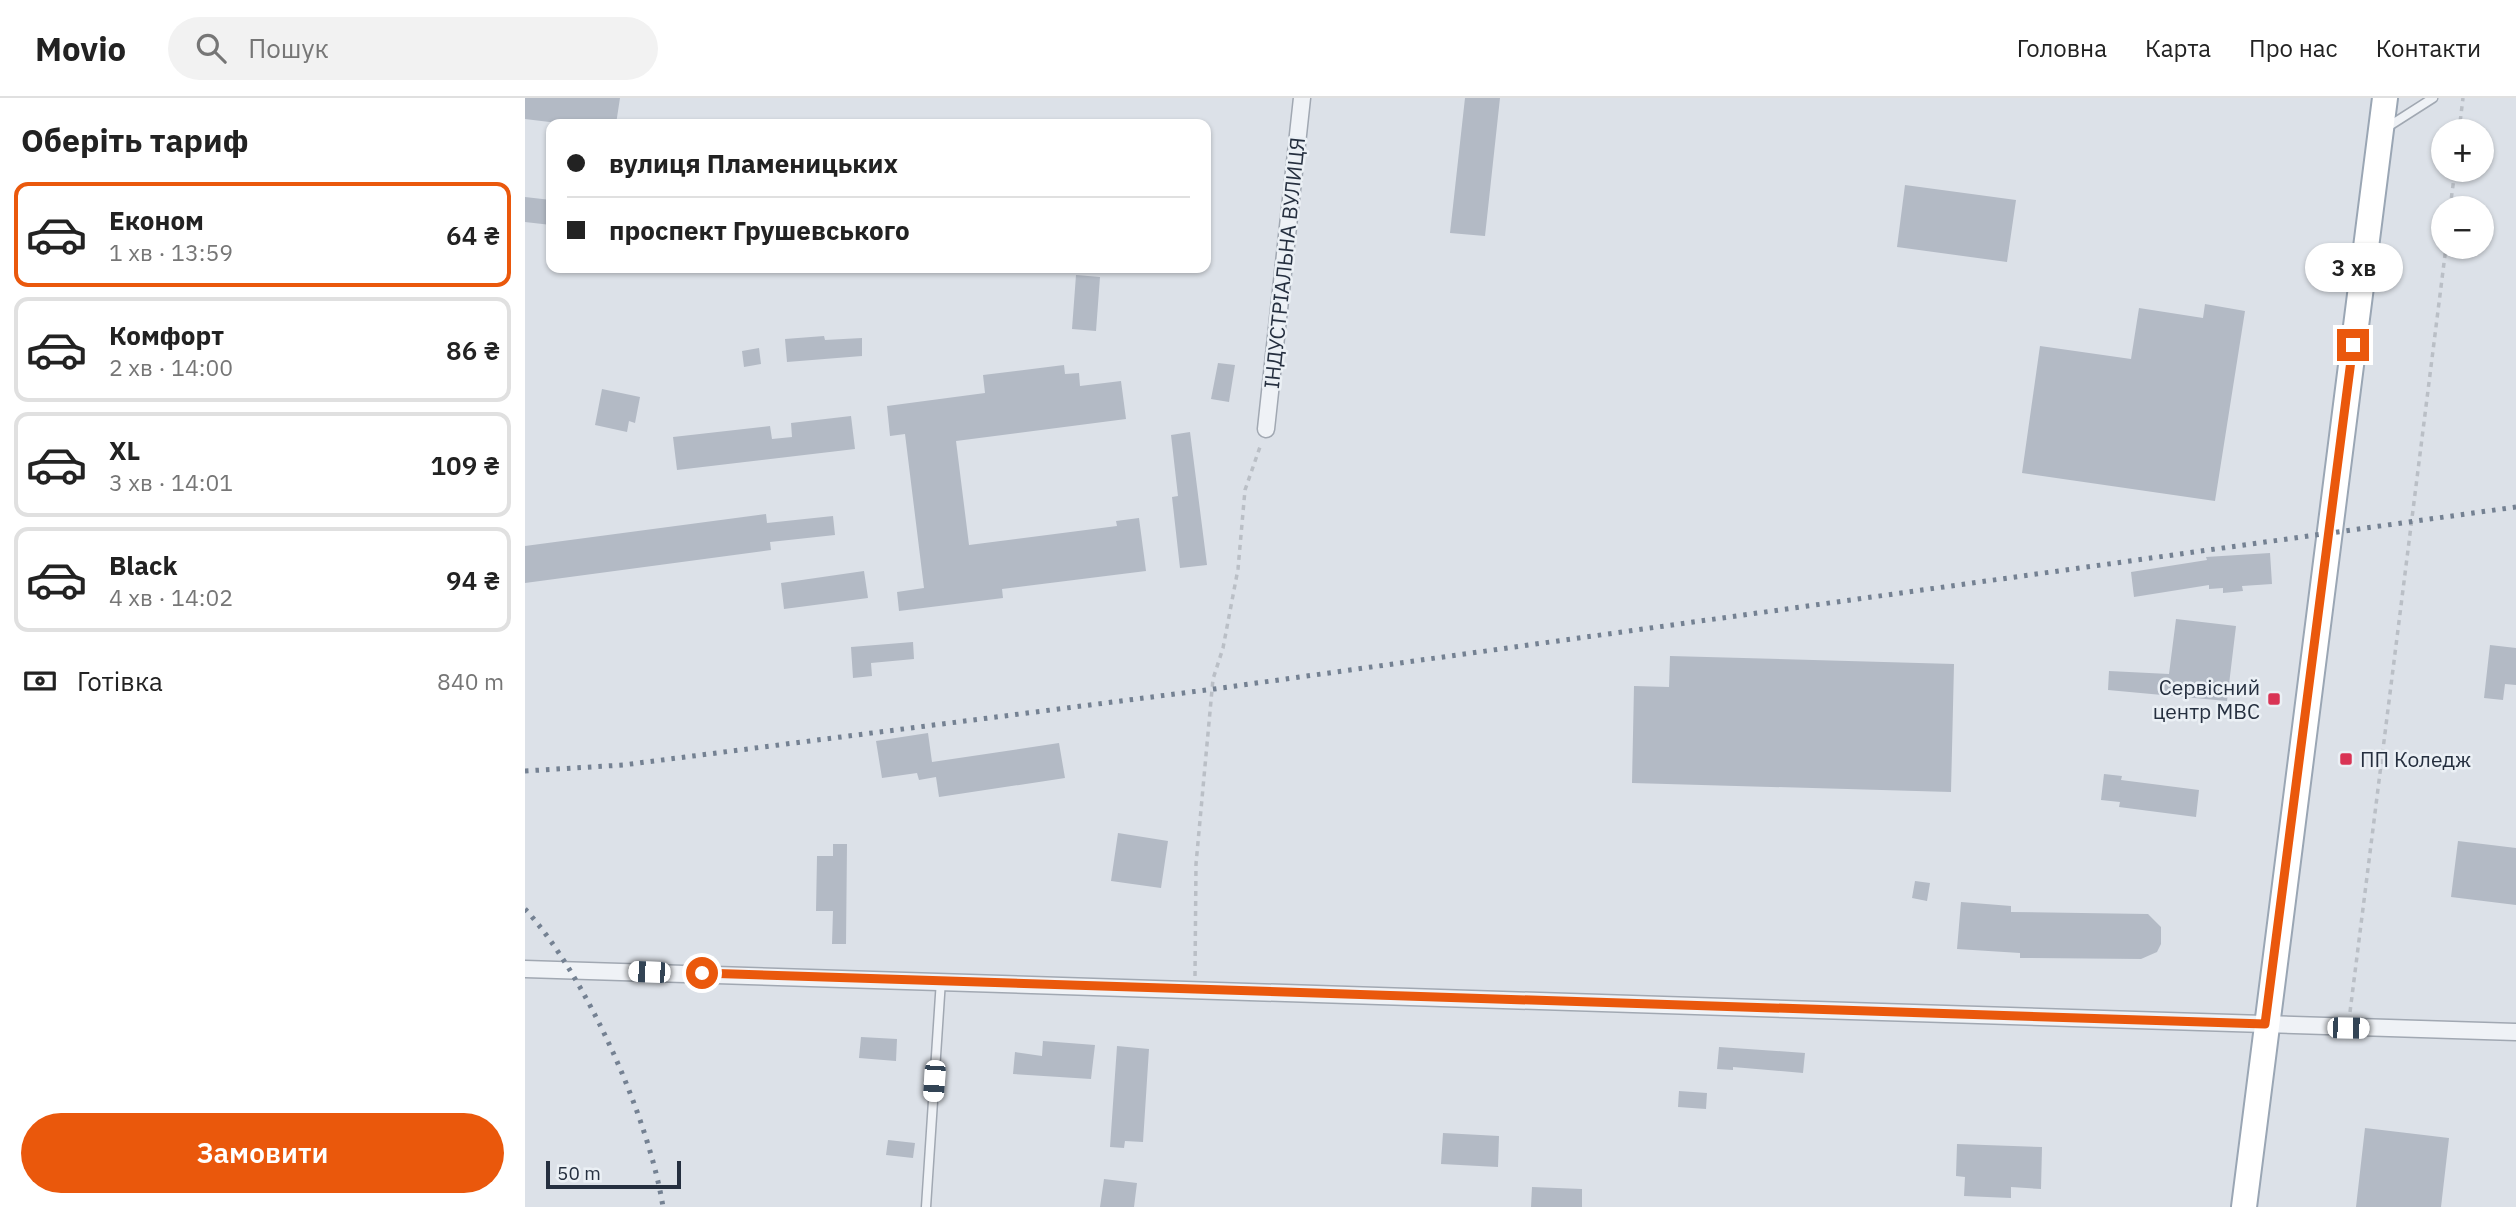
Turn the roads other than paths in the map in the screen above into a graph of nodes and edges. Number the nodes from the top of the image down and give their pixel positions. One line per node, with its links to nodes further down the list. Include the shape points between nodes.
1 (1302, 98): 5 (street, ІНДУСТРІАЛЬНА ВУЛИЦЯ)
2 (2385, 98): 4 (main road)
3 (2433, 98): 4 (lane)
4 (2381, 132): 8 (main road)
5 (1266, 429)
6 (525, 968): 7 (street)
7 (941, 981): 8 (street); 10 (lane)
8 (2265, 1024): 9 (street); 11 (main road)
9 (2516, 1032)
10 (926, 1207)
11 (2244, 1207)

